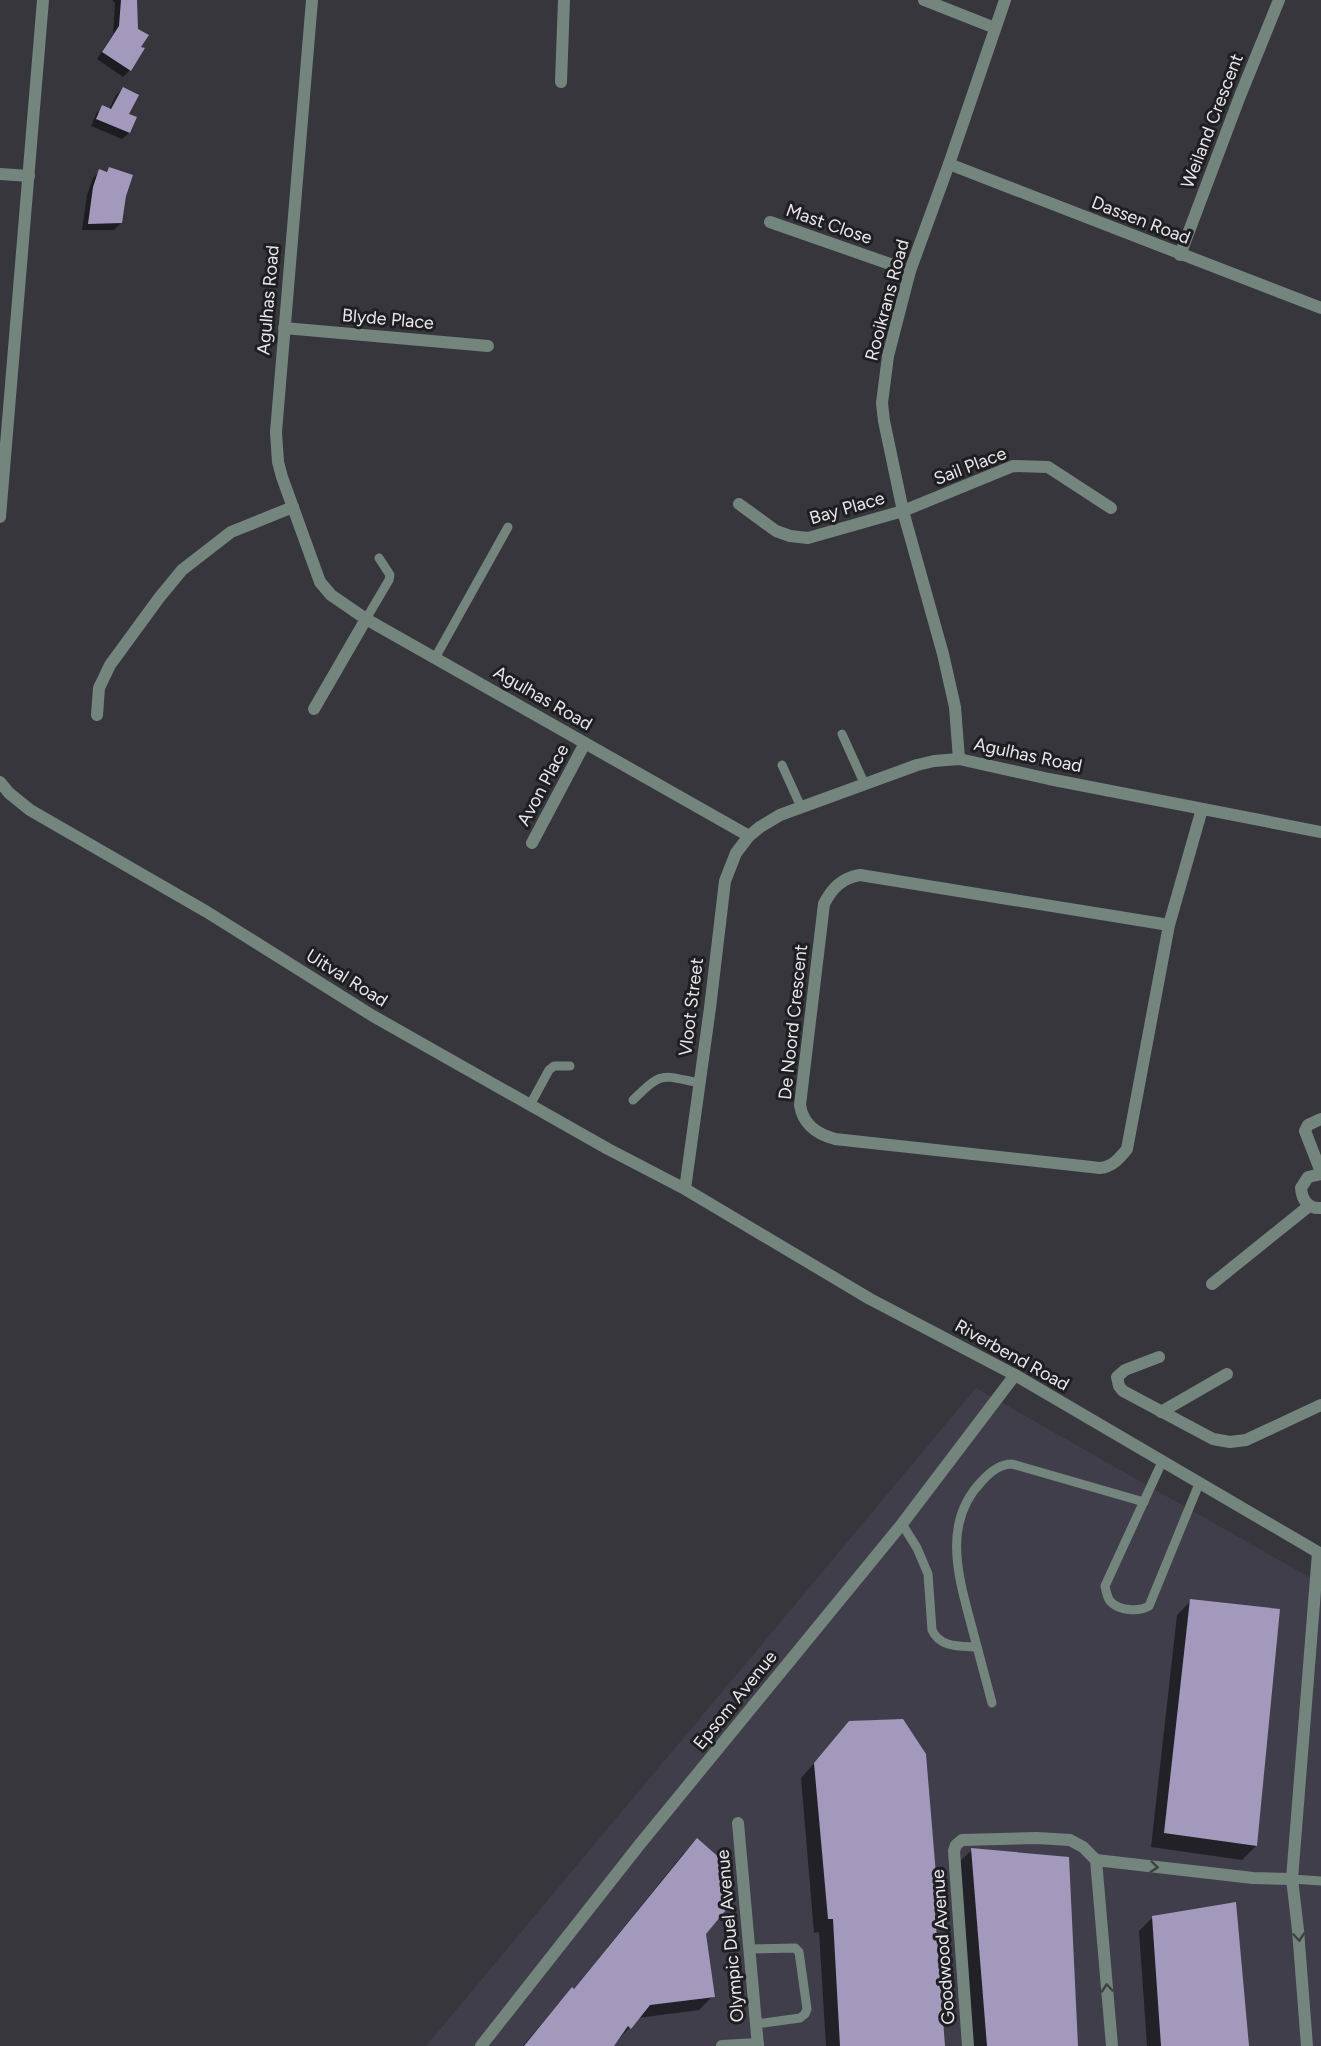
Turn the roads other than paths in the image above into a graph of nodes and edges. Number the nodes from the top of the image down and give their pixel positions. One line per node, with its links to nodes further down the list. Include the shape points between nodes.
1 (43, 0): 11 (street)
2 (312, 0): 16 (street, Agulhas Road)
3 (564, 0): 8 (street)
4 (924, 0): 7 (street)
5 (1005, 0): 7 (street, Rooikrans Road)
6 (1280, 0): 13 (street, Weiland Crescent)
7 (995, 28): 9 (street, Rooikrans Road)
8 (561, 82)
9 (949, 164): 13 (street, Dassen Road); 14 (street, Rooikrans Road)
10 (0, 174): 11 (street)
11 (29, 176): 18 (street)
12 (770, 222): 14 (street, Mast Close)
13 (1180, 255): 15 (street, Dassen Road)
14 (910, 272): 22 (street, Rooikrans Road, via 888,356 882,403)
15 (1321, 308)
16 (284, 328): 17 (street, Blyde Place); 20 (street, Agulhas Road, via 277,447 282,477)
17 (488, 346)
18 (1, 492): 23 (street)
19 (739, 504): 22 (street, Bay Place, via 776,531 808,538)
20 (294, 507): 26 (street, Agulhas Road, via 320,582 332,596); 29 (street, via 231,532 182,570 110,665 99,688)
21 (1111, 508): 22 (street, Sail Place, via 1048,467 1031,465 1013,466)
22 (903, 511): 32 (street, Rooikrans Road, via 955,707)
23 (0, 518)
24 (508, 527): 27 (lane)
25 (379, 558): 26 (lane, via 389,580)
26 (366, 619): 27 (street, Agulhas Road); 28 (street)
27 (435, 658): 31 (street, Agulhas Road)
28 (314, 709)
29 (97, 715)
30 (842, 734): 35 (lane)
31 (585, 743): 39 (street, Agulhas Road); 40 (street, Avon Place)
32 (959, 759): 35 (street, Agulhas Road, via 934,760); 37 (street, Agulhas Road)
33 (782, 765): 36 (lane)
34 (0, 782): 45 (street, Uitval Road, via 30,810 207,912 373,1016)
35 (865, 784): 36 (street, Agulhas Road)
36 (801, 807): 39 (street, Agulhas Road, via 780,815)
37 (1202, 809): 38 (street, Agulhas Road); 41 (street, De Noord Crescent)
38 (1321, 832)
39 (749, 836): 43 (street, Vloot Street, via 731,862 725,881)
40 (532, 843)
41 (1168, 925): 41 (street, De Noord Crescent, via 1127,1149 1111,1165 1100,1168 835,1139 819,1133 805,1120 800,1105 824,904 844,880 860,875)
42 (570, 1066): 45 (lane, via 549,1070)
43 (700, 1083): 44 (lane, via 663,1076); 48 (street, Vloot Street)
44 (633, 1100)
45 (530, 1105): 48 (street, Uitval Road)
46 (1321, 1119): 47 (street, via 1305,1131)
47 (1321, 1173): 49 (street, via 1308,1177 1301,1188 1304,1201)
48 (685, 1189): 53 (street, Riverbend Road, via 870,1299)
49 (1315, 1207): 50 (street)
50 (1212, 1284)
51 (1159, 1357): 55 (street, via 1117,1377 1123,1392)
52 (1227, 1374): 55 (street)
53 (1015, 1375): 56 (street, Riverbend Road); 59 (street, Epsom Avenue)
54 (1321, 1405): 55 (street, via 1246,1440 1230,1442 1213,1439)
55 (1161, 1412)
56 (1162, 1462): 57 (street, Riverbend Road); 58 (lane)
57 (1200, 1484): 58 (lane, via 1149,1606 1132,1611 1110,1601 1105,1586); 60 (street, Riverbend Road)
58 (1144, 1502): 61 (lane, via 1012,1464 1004,1464 986,1476 966,1501 957,1532 960,1586)
59 (902, 1524): 61 (lane, via 918,1548 928,1574 935,1636 942,1643); 70 (street, Epsom Avenue, via 640,1844)
60 (1319, 1553): 65 (street)
61 (977, 1647): 62 (lane)
62 (992, 1703)
63 (738, 1823): 67 (street, Olympic Duel Avenue)
64 (1096, 1860): 65 (street, one-way to 65); 72 (street, Goodwood Avenue, via 1070,1840 963,1840 956,1845); 73 (street, one-way to 64)
65 (1292, 1879): 66 (lane); 74 (street, one-way to 74)
66 (1321, 1881)
67 (749, 1949): 68 (street, Olympic Duel Avenue); 68 (lane, via 795,1948 799,1952 807,2009 800,2018)
68 (756, 2024): 69 (street, Olympic Duel Avenue)
69 (758, 2045): 71 (street)
70 (481, 2046)
71 (722, 2046)
72 (968, 2046)
73 (1112, 2046)
74 (1307, 2046)

